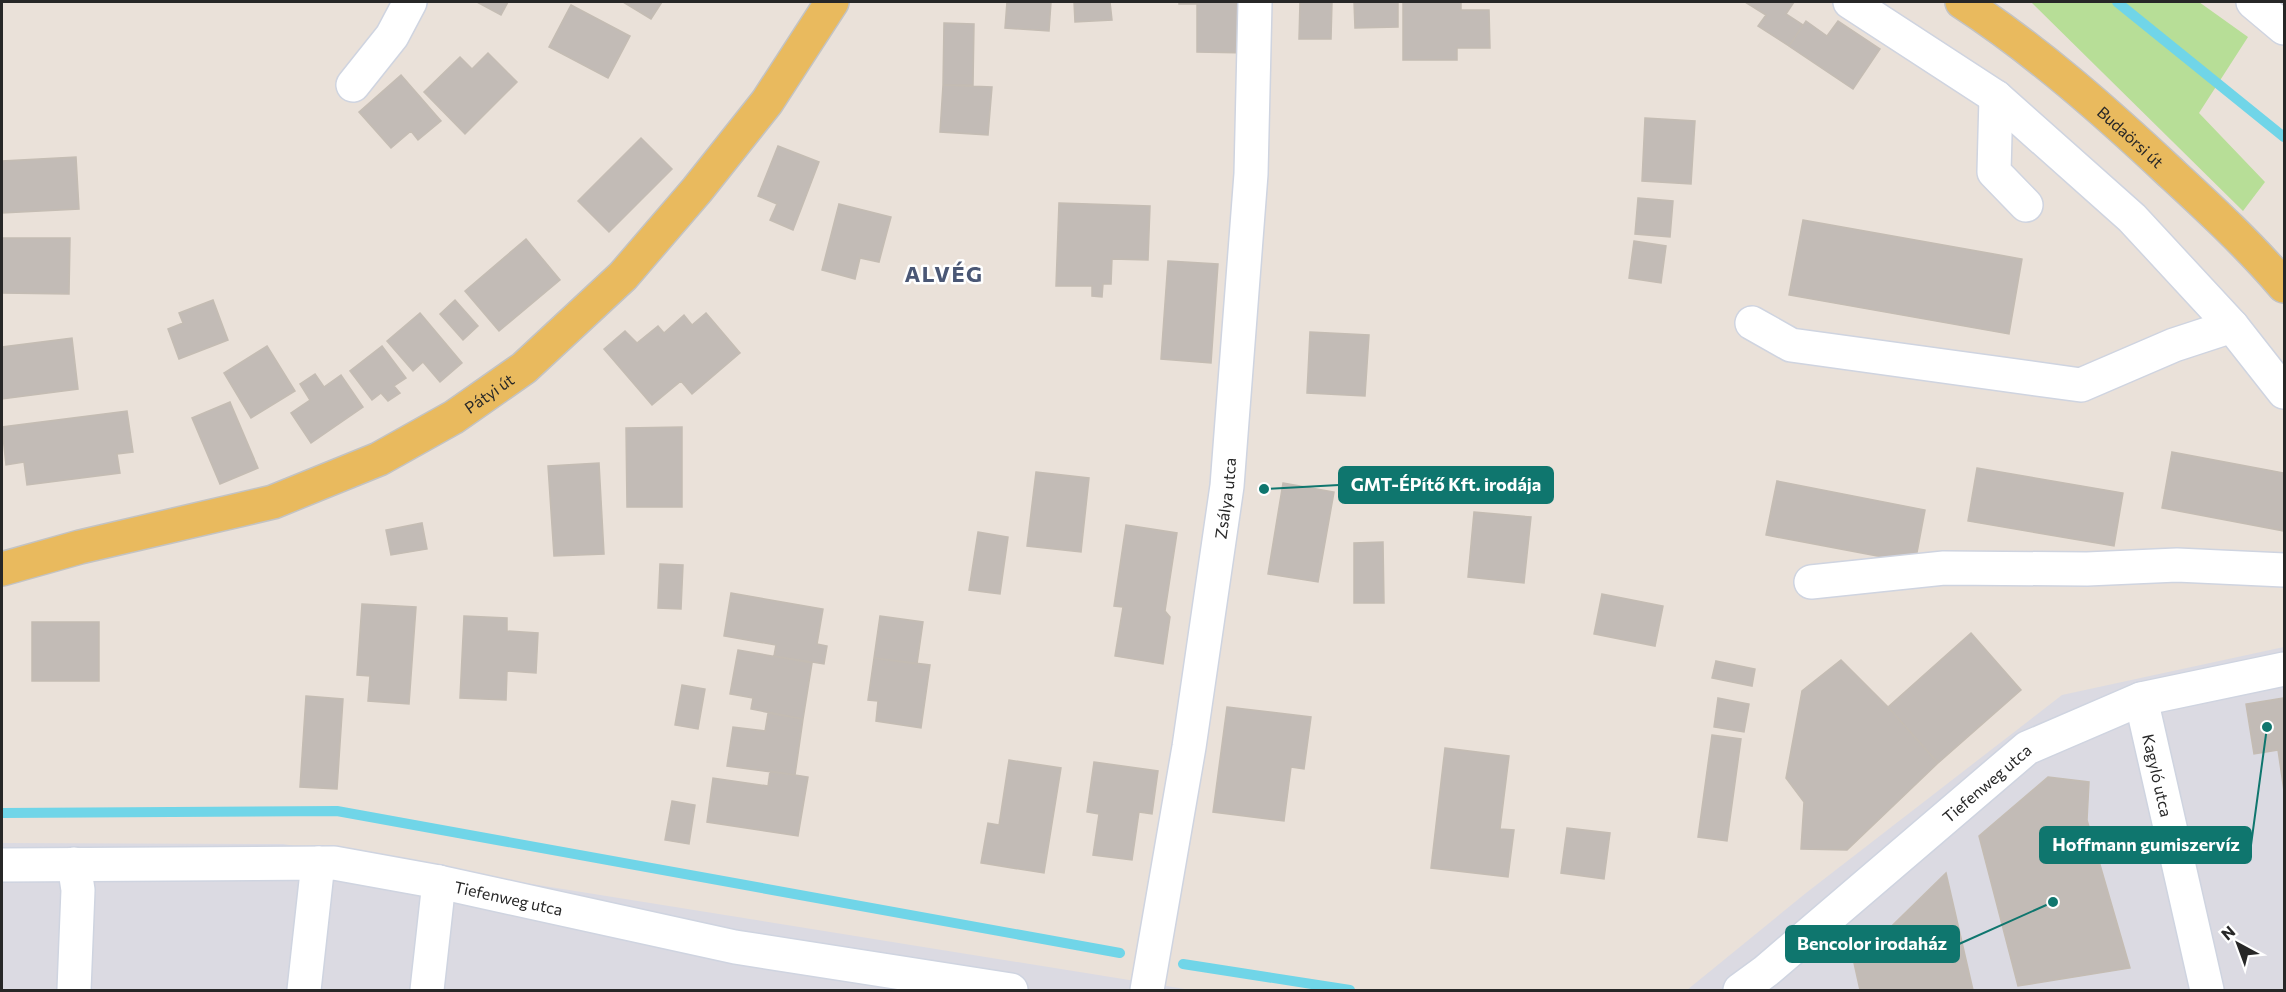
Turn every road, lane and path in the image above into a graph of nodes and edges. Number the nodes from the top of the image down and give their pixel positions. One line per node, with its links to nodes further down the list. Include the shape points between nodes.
1 (410, 2): 8 (street, via 392,36)
2 (832, 2): 15 (main road, Pátyi út, via 767,102 623,276 524,368 454,417 379,459 273,502)
3 (1256, 2): 29 (street, Zsálya utca, via 1251,174 1227,486 1189,747)
4 (1850, 2): 9 (street)
5 (1962, 2): 11 (main road, Budaörsi út, via 2006,30 2132,136 2252,249)
6 (2253, 2): 7 (street)
7 (2284, 28)
8 (353, 85)
9 (1996, 97): 10 (street, via 1994,172); 13 (street, via 2132,218)
10 (2026, 205)
11 (2284, 286)
12 (1752, 323): 13 (street, via 1791,345 2081,385 2174,345)
13 (2232, 326): 14 (street)
14 (2284, 392)
15 (2, 569)
16 (2284, 570): 17 (street, via 2177,565 1944,568)
17 (1811, 582)
18 (2284, 669): 19 (street, Tiefenweg utca)
19 (2141, 699): 24 (street, Tiefenweg utca, via 2027,748); 31 (street, Kagyló utca)
20 (318, 863): 21 (street, Tiefenweg utca); 23 (street, Tiefenweg utca); 26 (street)
21 (74, 864): 22 (street, Tiefenweg utca); 25 (street, via 78,890)
22 (2, 865)
23 (439, 882): 27 (street); 28 (street, Tiefenweg utca, via 735,947)
24 (1769, 981): 30 (street, Tiefenweg utca)
25 (74, 990)
26 (304, 990)
27 (427, 990)
28 (1011, 990)
29 (1147, 990)
30 (1740, 990)
31 (2207, 990)

